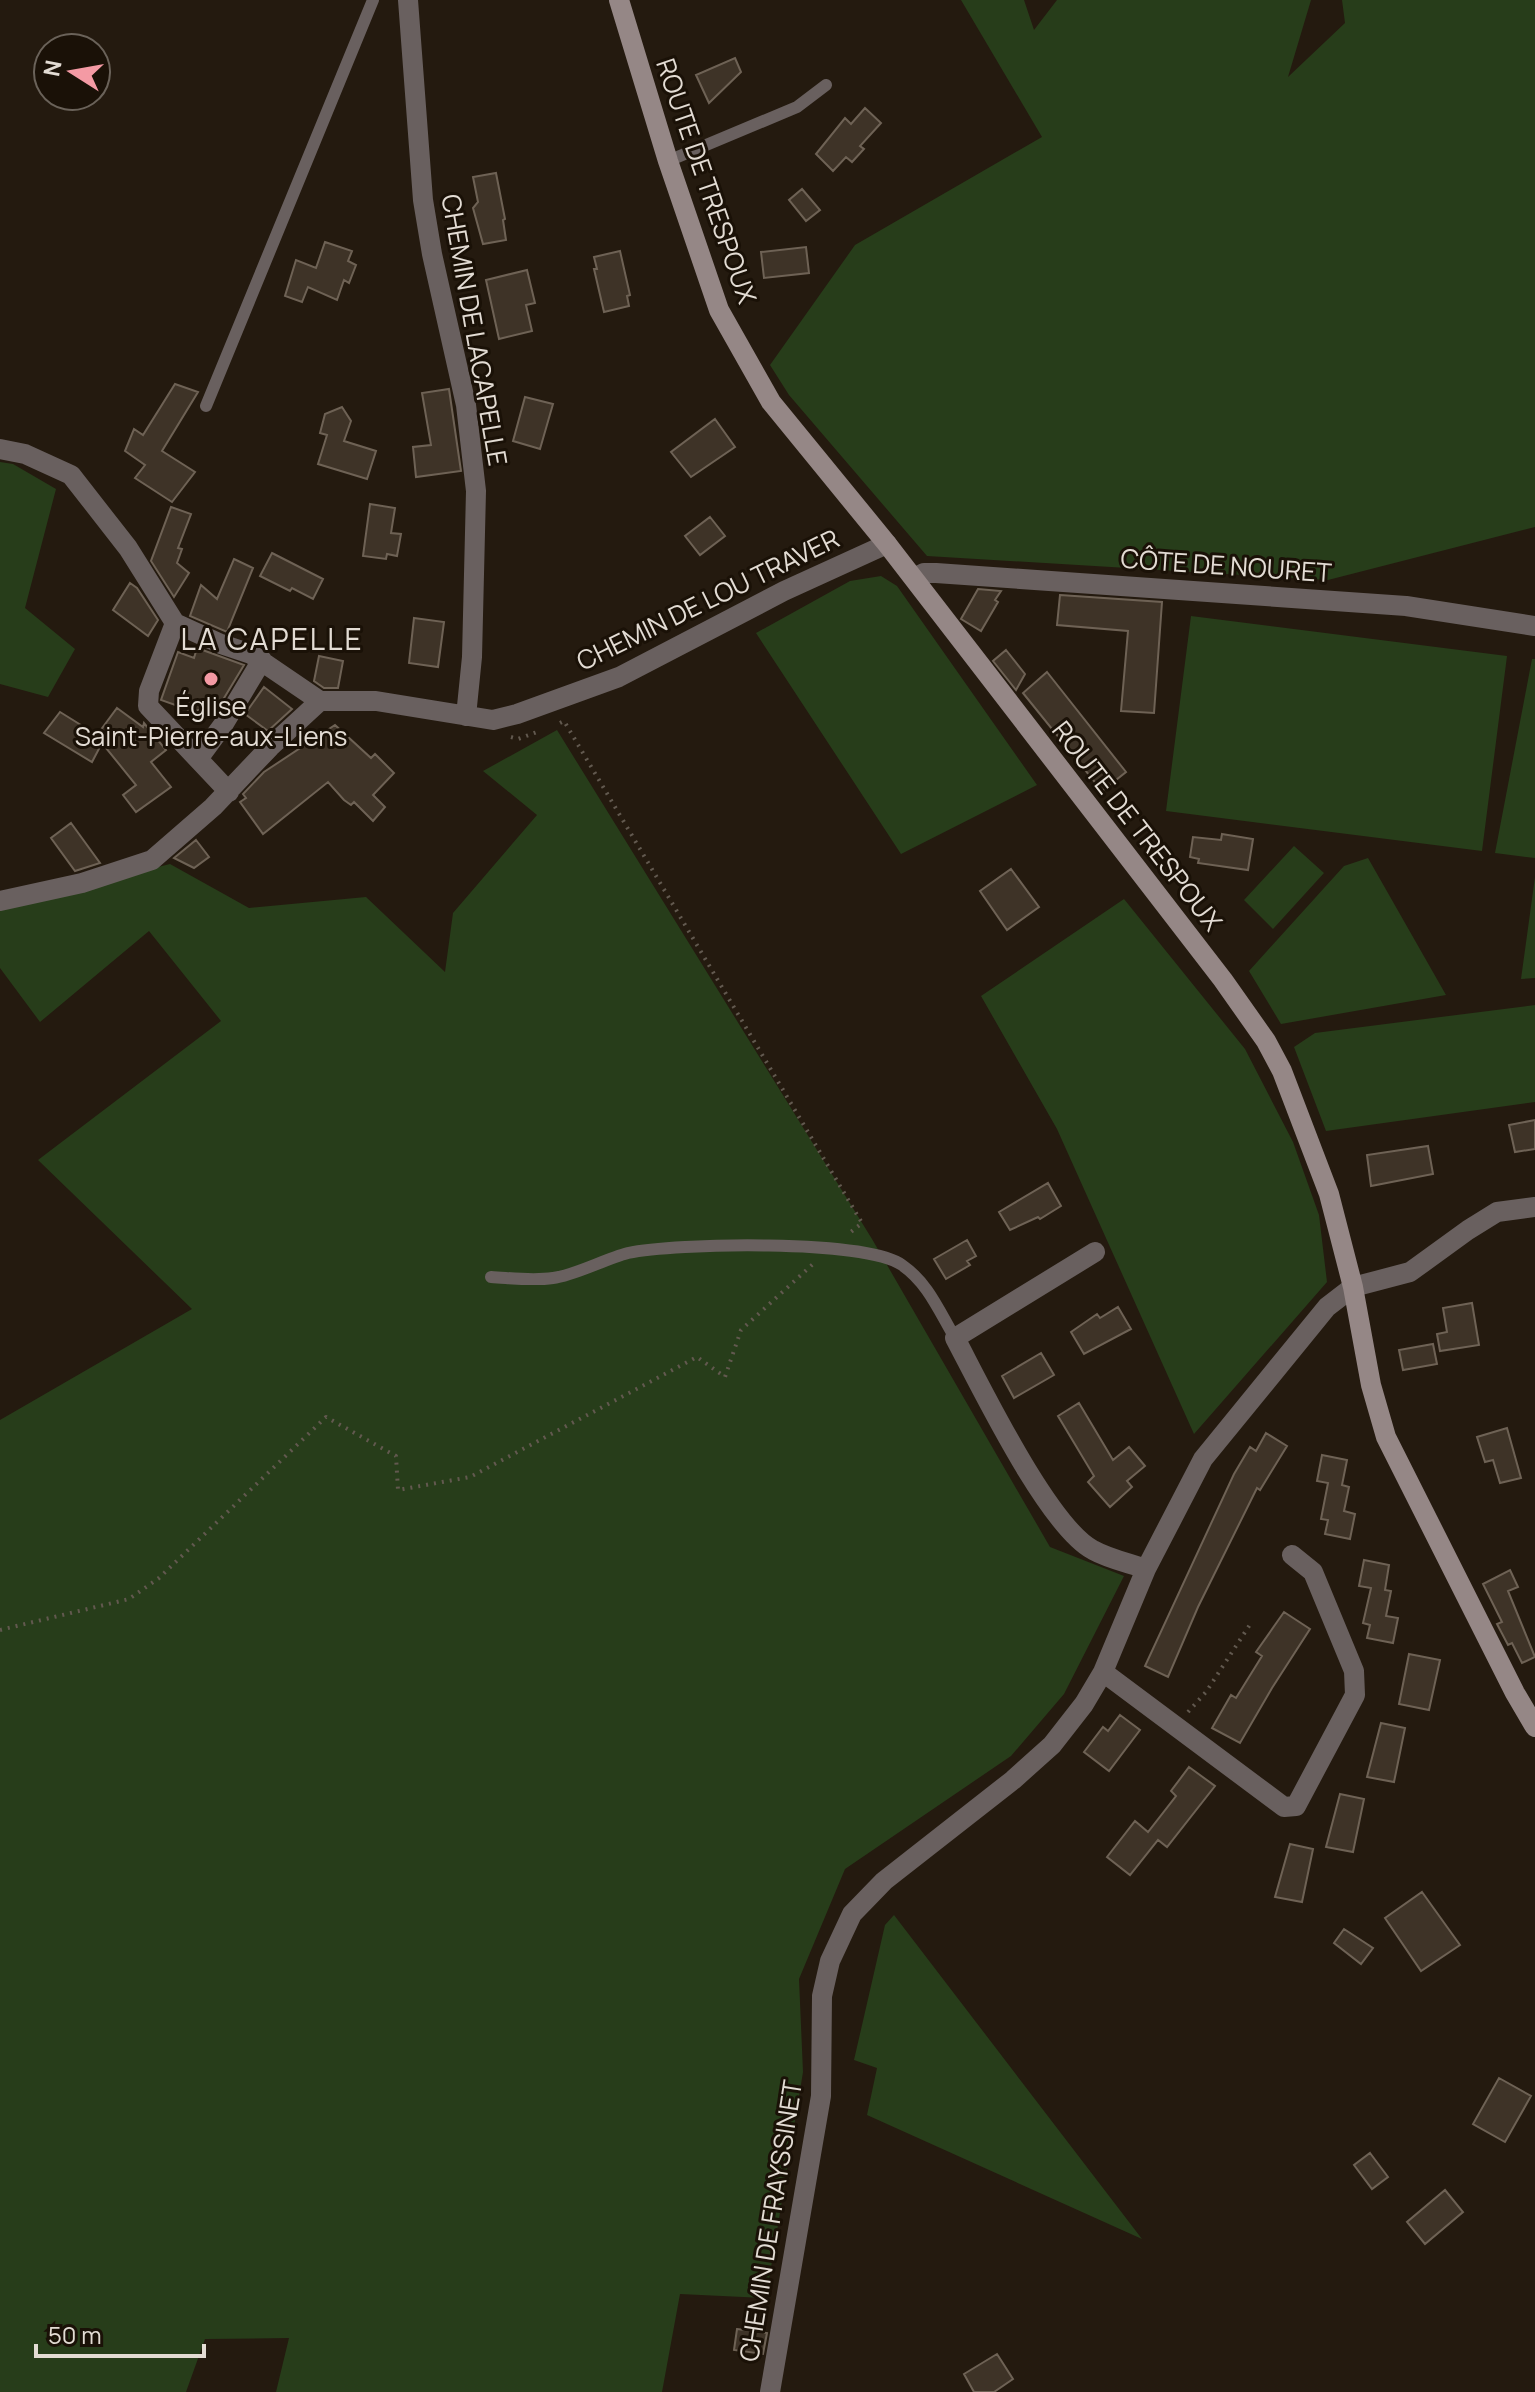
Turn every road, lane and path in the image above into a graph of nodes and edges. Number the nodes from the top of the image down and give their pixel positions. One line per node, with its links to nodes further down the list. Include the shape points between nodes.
1 (373, 0): 6 (lane)
2 (408, 0): 14 (street, CHEMIN DE LACAPELLE, via 423,200 466,405 476,491)
3 (619, 0): 5 (street, ROUTE DE TRESPOUX)
4 (826, 85): 5 (lane, via 797,107)
5 (668, 161): 8 (street, ROUTE DE TRESPOUX, via 719,310 771,402)
6 (206, 406)
7 (0, 449): 10 (street, via 71,475)
8 (887, 544): 9 (street, ROUTE DE TRESPOUX); 14 (street, CHEMIN DE LOU TRAVER, via 619,677 517,714 493,720)
9 (914, 578): 11 (street, CÔTE DE NOURET, via 936,573 1282,596 1406,606); 25 (street, ROUTE DE TRESPOUX, via 1266,1041 1329,1194)
10 (185, 623): 12 (street); 18 (street, via 149,691 148,706)
11 (1535, 626)
12 (262, 660): 13 (street); 18 (street)
13 (320, 701): 14 (street, CHEMIN DE LOU TRAVER, via 376,701); 19 (street)
14 (466, 716)
15 (553, 726): 22 (path, via 564,721 862,1223)
16 (541, 730): 17 (path, via 518,739)
17 (507, 736)
18 (198, 759): 19 (street)
19 (229, 792): 20 (street, via 152,860)
20 (0, 901)
21 (1535, 1207): 25 (street, via 1497,1212 1410,1272)
22 (829, 1249): 24 (lane, via 683,1246 629,1253 555,1278); 26 (lane, via 899,1262 923,1282); 30 (path, via 741,1330 725,1377 697,1357 470,1477 398,1490 396,1456 326,1417 159,1578 129,1599)
23 (1095, 1252): 26 (street)
24 (491, 1277)
25 (1353, 1287): 28 (street, CHEMIN DE FRAYSSINET, via 1327,1307 1203,1459); 33 (street, ROUTE DE TRESPOUX, via 1386,1437)
26 (955, 1338): 28 (street, via 1059,1518 1091,1549)
27 (1292, 1555): 32 (street, via 1313,1572 1354,1671 1355,1695 1296,1806 1284,1807)
28 (1146, 1569): 31 (street, CHEMIN DE FRAYSSINET)
29 (1251, 1623): 32 (path, via 1206,1692)
30 (0, 1630)
31 (1103, 1672): 32 (street); 34 (street, CHEMIN DE FRAYSSINET, via 1052,1745 884,1881 852,1914 841,1937 822,1996 821,2096)
32 (1175, 1725)
33 (1535, 1727)
34 (766, 2390)

